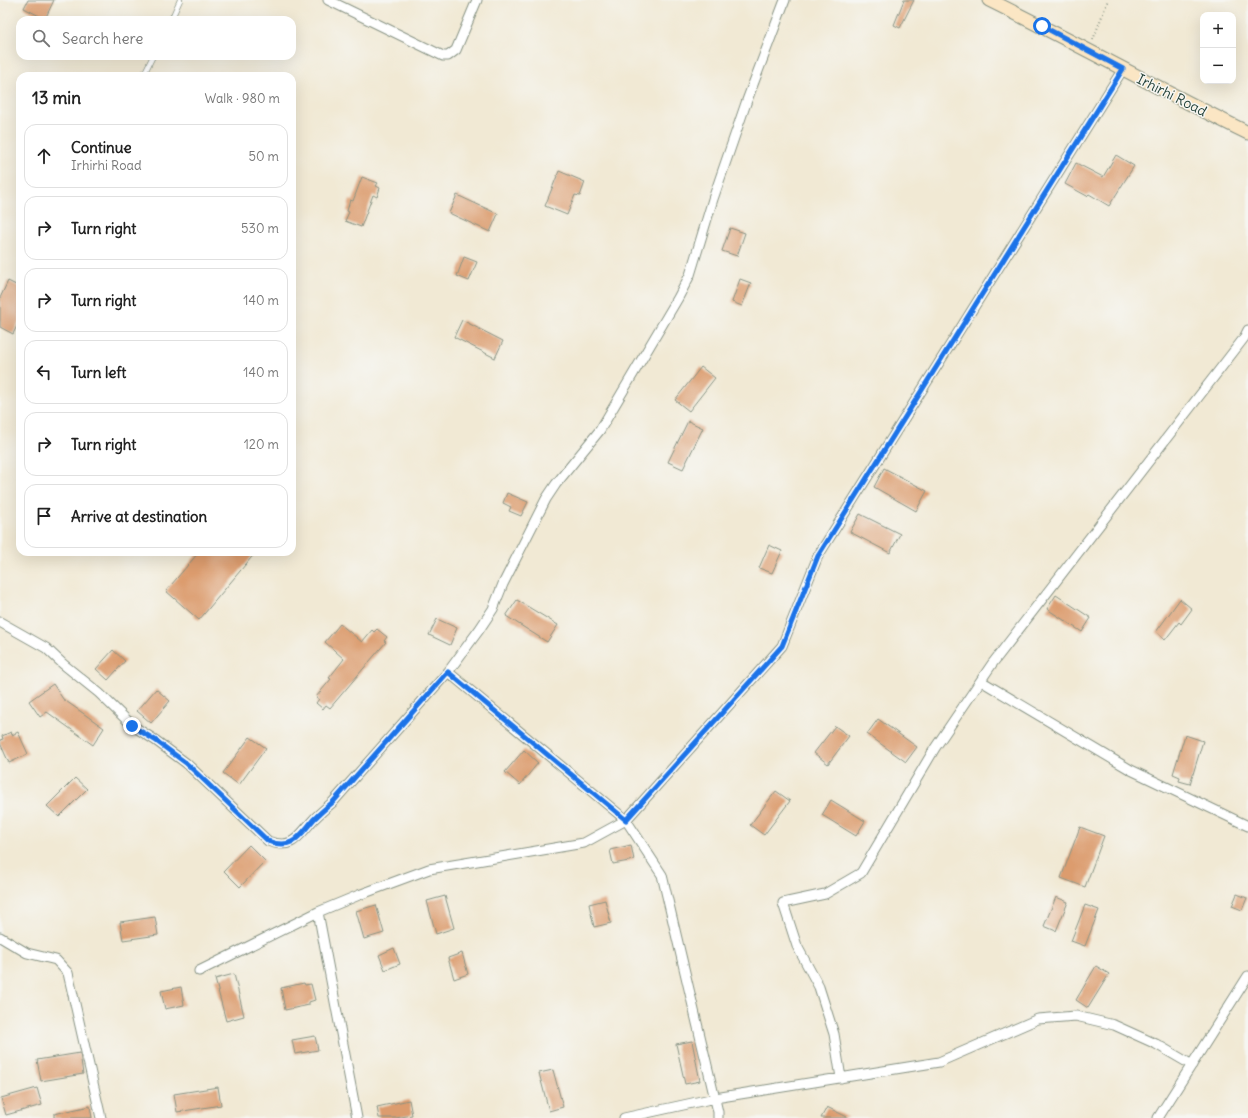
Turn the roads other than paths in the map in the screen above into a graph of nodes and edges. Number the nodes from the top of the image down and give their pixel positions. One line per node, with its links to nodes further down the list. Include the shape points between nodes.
1 (180, 0): 6 (lane)
2 (328, 0): 3 (street, via 443,56 448,56 456,50)
3 (478, 0)
4 (785, 0): 13 (street, via 743,110 690,275 600,430 546,499 493,608)
5 (989, 0): 8 (street, Irhirhi Road)
6 (172, 16)
7 (151, 60): 9 (lane)
8 (1123, 69): 10 (street, Irhirhi Road); 15 (street, via 818,556 782,646)
9 (145, 72)
10 (1248, 133)
11 (1248, 330): 14 (street)
12 (0, 622): 13 (street, via 46,648 99,693 132,726 186,763 268,841 278,845 287,844 297,838 333,802)
13 (448, 672): 15 (street)
14 (981, 681): 16 (street, via 1130,770); 22 (street, via 935,748 861,873 825,894 784,903 797,946 819,987 834,1034)
15 (626, 820): 17 (street, via 584,843 429,869); 23 (street, via 662,875)
16 (1248, 826)
17 (318, 912): 19 (street); 25 (street)
18 (0, 937): 24 (street, via 27,953 56,960 68,973)
19 (199, 970)
20 (1248, 976): 21 (street)
21 (1192, 1065): 22 (street, via 1156,1044 1114,1025 1076,1016 1038,1019 939,1062); 28 (street)
22 (841, 1078): 23 (street)
23 (715, 1098): 26 (street); 27 (street)
24 (101, 1118)
25 (357, 1118)
26 (624, 1118)
27 (718, 1118)
28 (1158, 1118)

